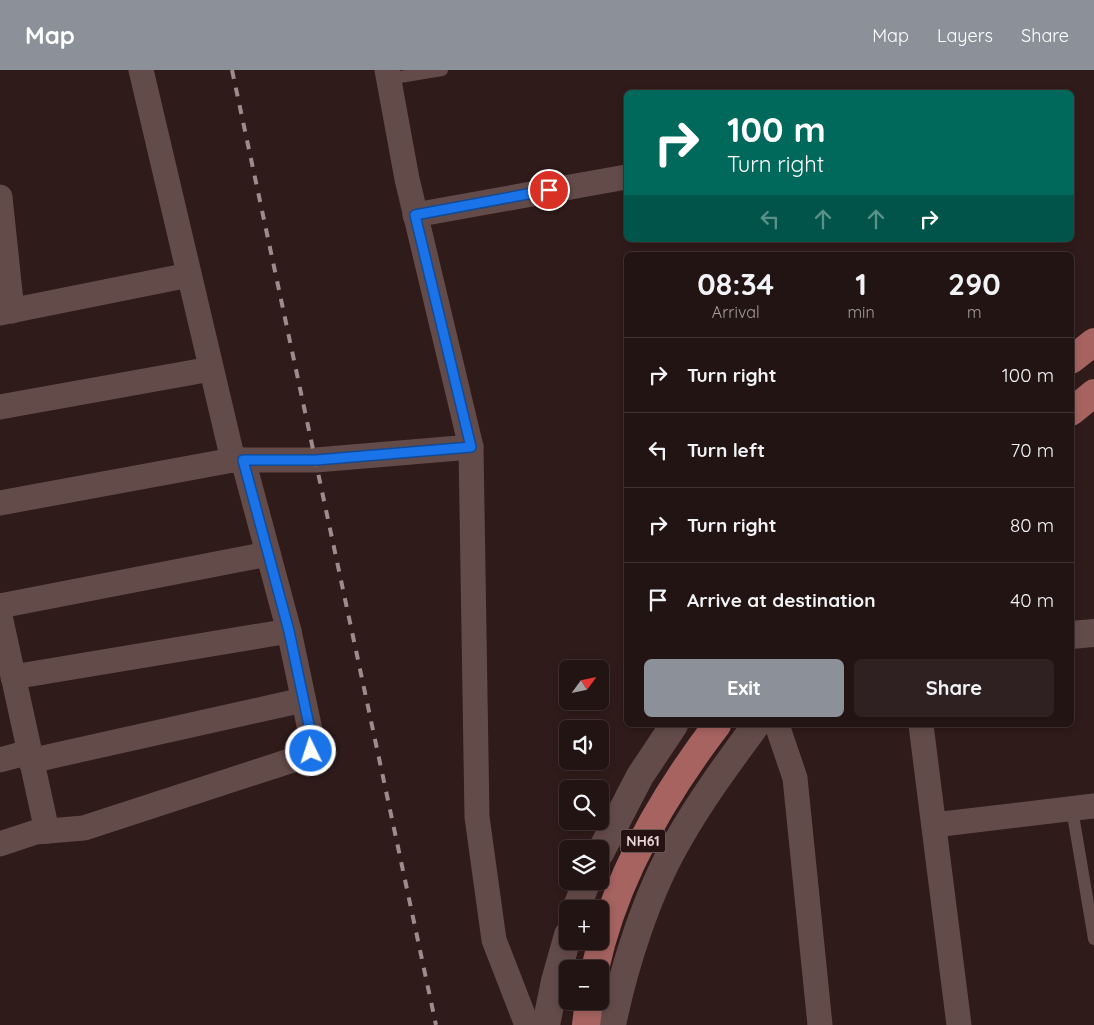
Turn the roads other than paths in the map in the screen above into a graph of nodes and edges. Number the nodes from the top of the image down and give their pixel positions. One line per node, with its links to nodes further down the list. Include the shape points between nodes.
1 (141, 70): 7 (street)
2 (442, 70): 3 (lane)
3 (388, 75): 6 (street)
4 (624, 177): 6 (street)
5 (0, 197): 8 (street)
6 (415, 215): 15 (street)
7 (189, 275): 8 (street); 11 (street)
8 (6, 312)
9 (1094, 342): 10 (highway)
10 (1074, 358)
11 (211, 369): 13 (street); 16 (street)
12 (1094, 393): 14 (highway)
13 (0, 407)
14 (1074, 410)
15 (471, 447): 16 (street, via 316,460); 42 (street, via 477,817 494,940)
16 (238, 460): 17 (street); 18 (street)
17 (0, 503)
18 (268, 554): 19 (street); 21 (street)
19 (0, 606)
20 (0, 616): 24 (street)
21 (289, 631): 24 (street); 25 (street)
22 (1094, 633): 23 (street)
23 (1074, 635)
24 (9, 681): 31 (street)
25 (303, 700): 31 (street); 35 (street, via 313,744 305,756 84,828)
26 (673, 727): 36 (street, via 640,776)
27 (716, 727): 40 (highway, NH61, via 646,834 622,882 602,937)
28 (754, 727): 45 (street, via 722,770 676,843 642,920)
29 (778, 727): 46 (street, via 794,778)
30 (921, 727): 34 (street)
31 (30, 757): 32 (street); 35 (street)
32 (0, 760)
33 (1083, 807): 34 (street); 38 (lane)
34 (934, 825): 47 (street)
35 (47, 831): 37 (street)
36 (607, 840)
37 (0, 844)
38 (1094, 939)
39 (563, 950): 43 (street)
40 (598, 960)
41 (588, 1010): 44 (highway)
42 (527, 1025)
43 (546, 1025)
44 (586, 1025)
45 (612, 1025)
46 (820, 1025)
47 (959, 1025)

